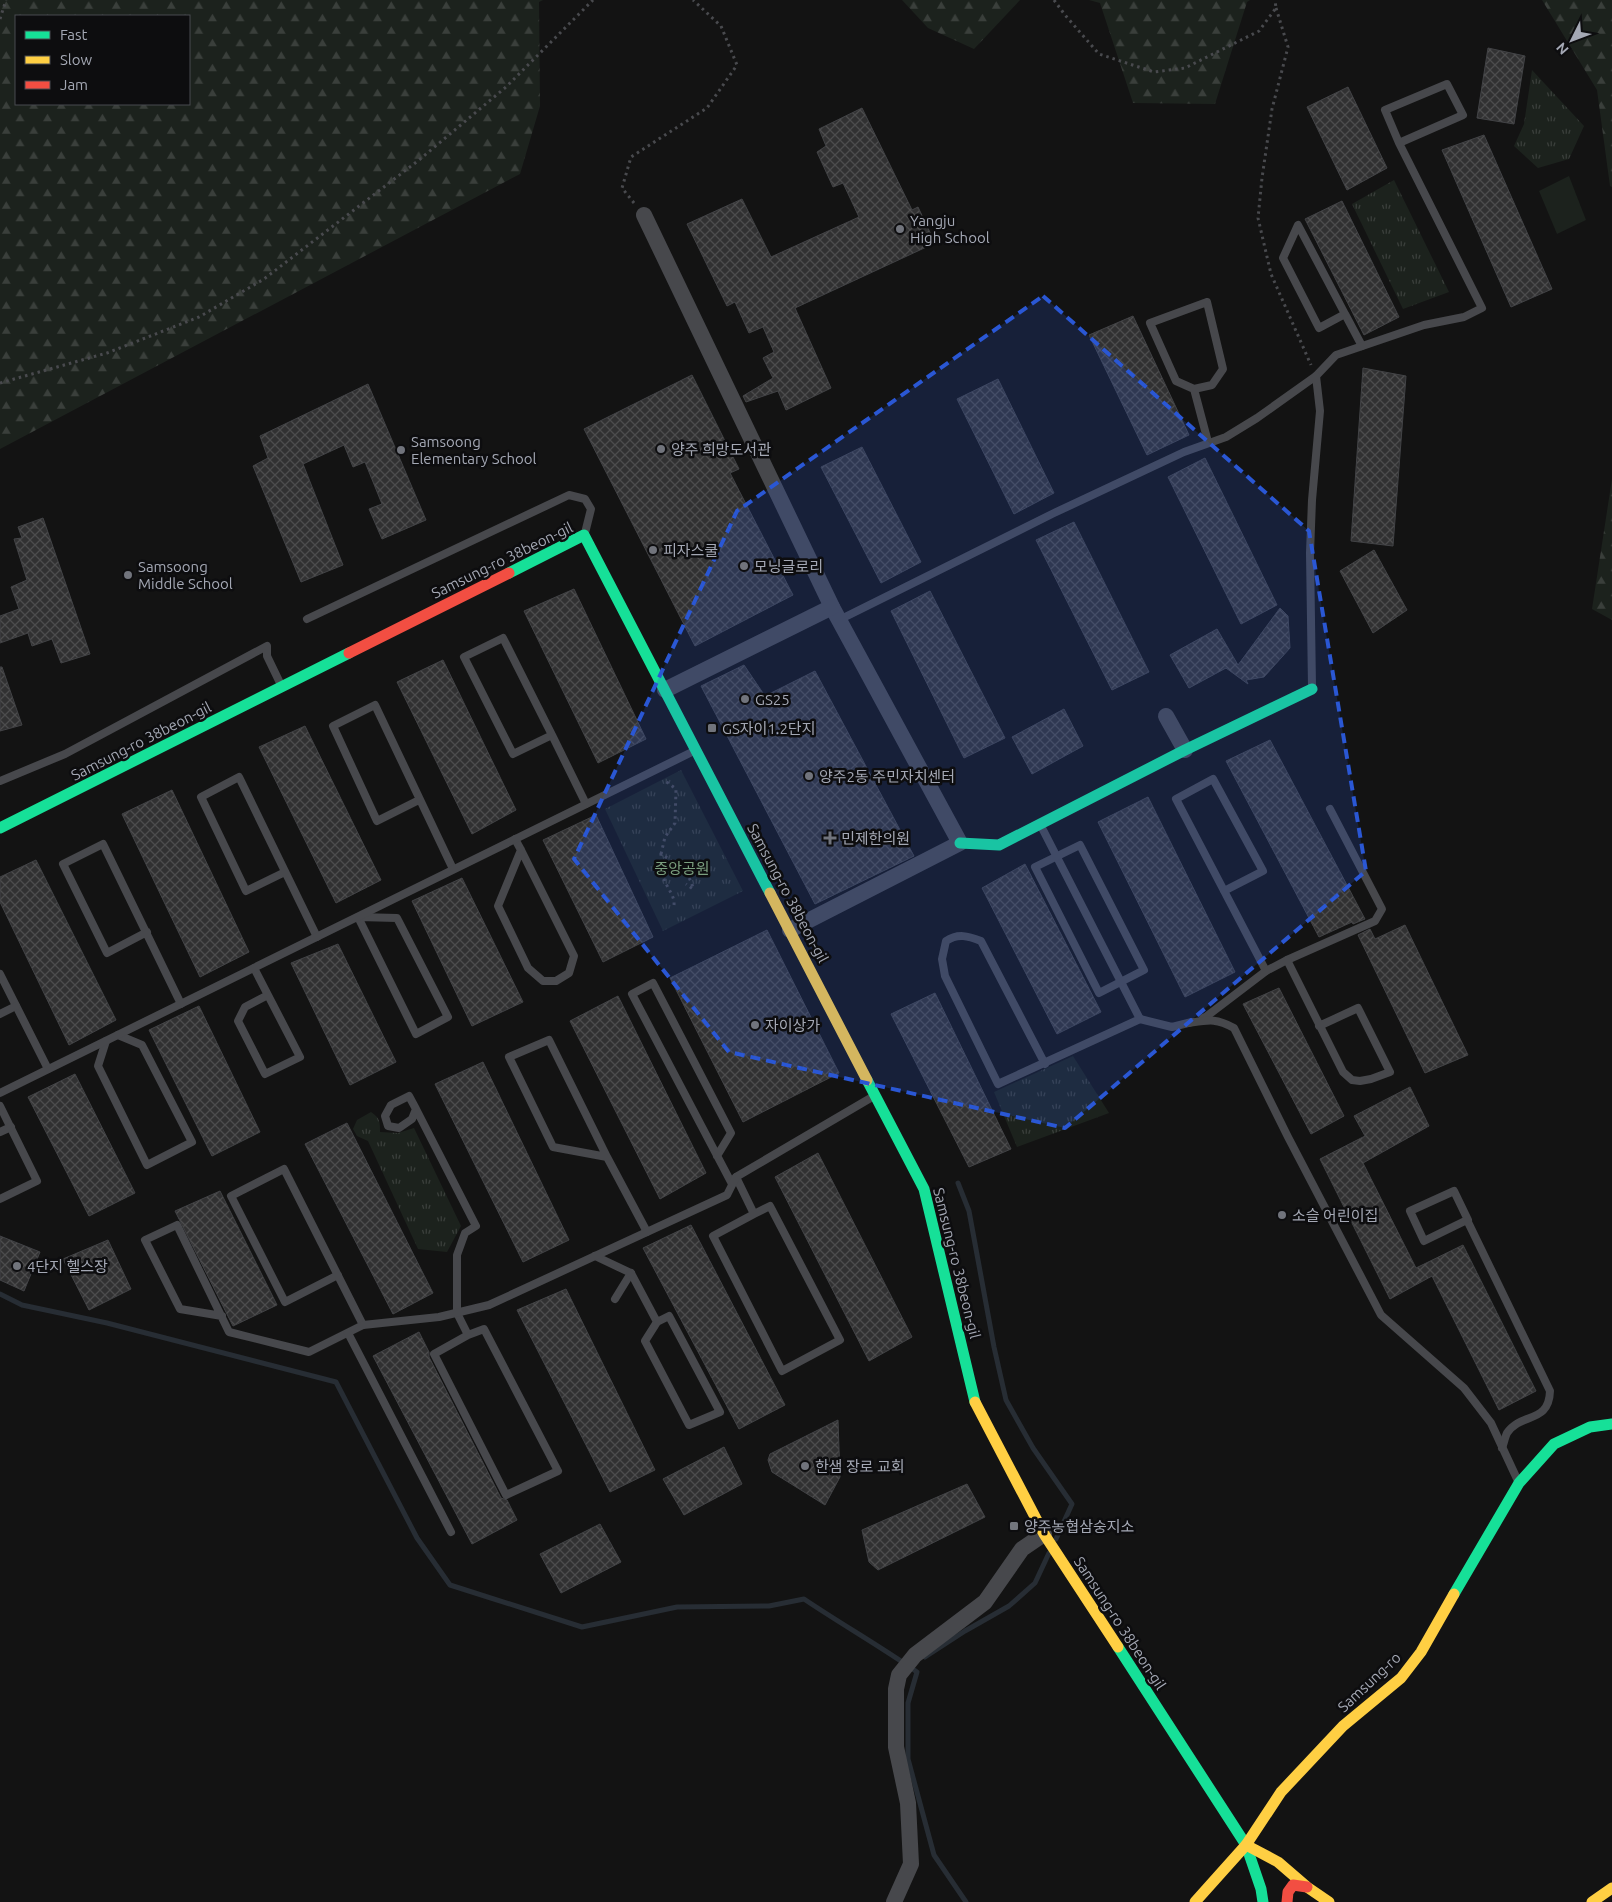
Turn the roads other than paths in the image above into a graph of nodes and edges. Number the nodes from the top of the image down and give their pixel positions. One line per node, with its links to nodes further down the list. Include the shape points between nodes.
1 (1399, 143): 1 (lane, via 1385,110 1447,84 1463,115); 4 (lane, via 1482,308 1464,317 1424,325)
2 (644, 215): 9 (street)
3 (1345, 314): 3 (lane, via 1319,328 1283,258 1298,225); 4 (lane)
4 (1362, 346): 5 (lane, via 1336,355)
5 (1316, 376): 7 (lane, via 1242,428); 12 (lane, via 1320,411 1311,509)
6 (1194, 389): 6 (lane, via 1176,381 1150,323 1207,302 1223,369 1212,385); 7 (lane)
7 (1208, 442): 9 (lane)
8 (584, 535): 10 (lane, via 591,509 586,499 569,494); 11 (street, Samsung-ro 38beon-gil); 13 (street, Samsung-ro 38beon-gil)
9 (836, 613): 13 (street); 25 (street)
10 (307, 619)
11 (282, 687): 18 (lane, via 267,656 267,646 64,754); 23 (street, Samsung-ro 38beon-gil)
12 (1312, 689): 17 (street)
13 (665, 690): 16 (street, Samsung-ro 38beon-gil)
14 (1166, 716): 17 (street)
15 (552, 735): 15 (lane, via 513,754 464,657 503,638); 20 (lane)
16 (696, 750): 20 (lane); 32 (street, Samsung-ro 38beon-gil)
17 (1184, 750): 22 (street)
18 (0, 781)
19 (419, 800): 19 (lane, via 375,705 333,726 377,821); 28 (lane)
20 (586, 804): 24 (lane)
21 (1330, 809): 35 (lane, via 1382,909 1375,921)
22 (1040, 824): 25 (street, via 999,845); 27 (lane)
23 (0, 828)
24 (515, 839): 26 (lane); 28 (lane)
25 (960, 843): 32 (street)
26 (520, 850): 26 (lane, via 574,956 569,973 556,981 543,981 528,968 498,906)
27 (1056, 856): 39 (lane); 39 (lane, via 1035,867 1094,984 1099,993); 39 (lane, via 1080,845 1144,970)
28 (454, 869): 31 (lane)
29 (285, 872): 29 (lane, via 239,777 201,797 246,891); 34 (lane)
30 (1224, 891): 30 (lane, via 1176,799 1213,779 1263,871); 37 (lane)
31 (358, 916): 31 (lane, via 416,1034 448,1017 397,918); 34 (lane)
32 (790, 930): 52 (street, Samsung-ro 38beon-gil)
33 (146, 932): 33 (lane, via 103,844 63,864 106,953); 41 (lane)
34 (317, 937): 36 (lane)
35 (1287, 960): 37 (lane); 46 (lane)
36 (254, 968): 40 (lane); 41 (lane)
37 (1266, 971): 45 (lane, via 1207,1016)
38 (0, 974): 42 (lane)
39 (1121, 982): 44 (lane)
40 (268, 995): 40 (lane, via 300,1057 265,1074 238,1021 245,1007)
41 (182, 1004): 47 (lane)
42 (16, 1006): 43 (lane); 50 (lane)
43 (0, 1014)
44 (1140, 1019): 45 (lane, via 1172,1027); 49 (lane)
45 (1189, 1023): 75 (lane, via 1211,1019 1234,1028 1381,1315 1464,1388 1491,1424)
46 (1319, 1026): 46 (lane, via 1343,1072 1352,1080 1371,1079 1390,1072 1358,1008)
47 (118, 1035): 48 (lane); 48 (lane, via 142,1045 192,1142 147,1165 98,1066)
48 (106, 1041): 50 (lane)
49 (1044, 1064): 49 (lane, via 998,1084 945,976 942,959 946,941 953,936 968,936 981,941)
50 (48, 1069): 51 (lane)
51 (0, 1093)
52 (876, 1096): 59 (lane); 78 (street, Samsung-ro 38beon-gil, via 924,1189 976,1407)
53 (0, 1106): 55 (lane)
54 (416, 1109): 54 (lane, via 412,1119 399,1128 388,1126 385,1116 391,1105 409,1096); 68 (lane, via 476,1226 465,1233 457,1255)
55 (10, 1127): 56 (lane); 60 (lane, via 36,1182)
56 (0, 1132)
57 (717, 1156): 57 (lane, via 632,994 653,983 731,1133); 59 (lane)
58 (607, 1157): 58 (lane, via 553,1147 509,1058 549,1040); 63 (lane)
59 (734, 1181): 61 (lane); 63 (lane, via 727,1195)
60 (0, 1199)
61 (754, 1214): 61 (lane, via 713,1236 782,1370 840,1340 770,1206)
62 (1468, 1220): 75 (lane, via 1454,1191 1410,1211 1424,1241 1467,1220 1550,1391 1550,1402 1542,1412 1512,1427)
63 (646, 1232): 64 (lane)
64 (595, 1256): 65 (lane); 68 (lane, via 489,1305)
65 (632, 1273): 67 (lane); 70 (lane)
66 (338, 1275): 66 (lane, via 284,1302 231,1196 284,1169); 71 (lane)
67 (615, 1299)
68 (457, 1313): 71 (lane); 73 (lane)
69 (222, 1316): 69 (lane, via 177,1225 145,1240 180,1309); 72 (lane, via 229,1332 309,1352)
70 (657, 1322): 70 (lane, via 645,1342 689,1425 720,1412 669,1316)
71 (363, 1325): 72 (lane)
72 (348, 1334): 77 (lane)
73 (468, 1335): 73 (lane, via 434,1354 506,1495 558,1471 484,1329)
74 (1612, 1424): 76 (street, Samsung-ro, via 1590,1427 1554,1444)
75 (1502, 1448): 76 (lane)
76 (1519, 1483): 79 (street, Samsung-ro, via 1421,1652 1401,1678 1343,1726 1281,1792)
77 (451, 1532)
78 (1046, 1536): 79 (street, Samsung-ro 38beon-gil); 82 (street, via 1022,1548 985,1602 912,1658 899,1675 896,1747 908,1803 911,1864)
79 (1246, 1845): 80 (street, via 1278,1862); 83 (street, Samsung-ro); 84 (street)
80 (1307, 1887): 85 (street, via 1293,1885); 86 (street)
81 (1610, 1889): 87 (street); 88 (street)
82 (894, 1902)
83 (1195, 1902)
84 (1263, 1902)
85 (1287, 1902)
86 (1329, 1902)
87 (1592, 1902)
88 (1599, 1902)

